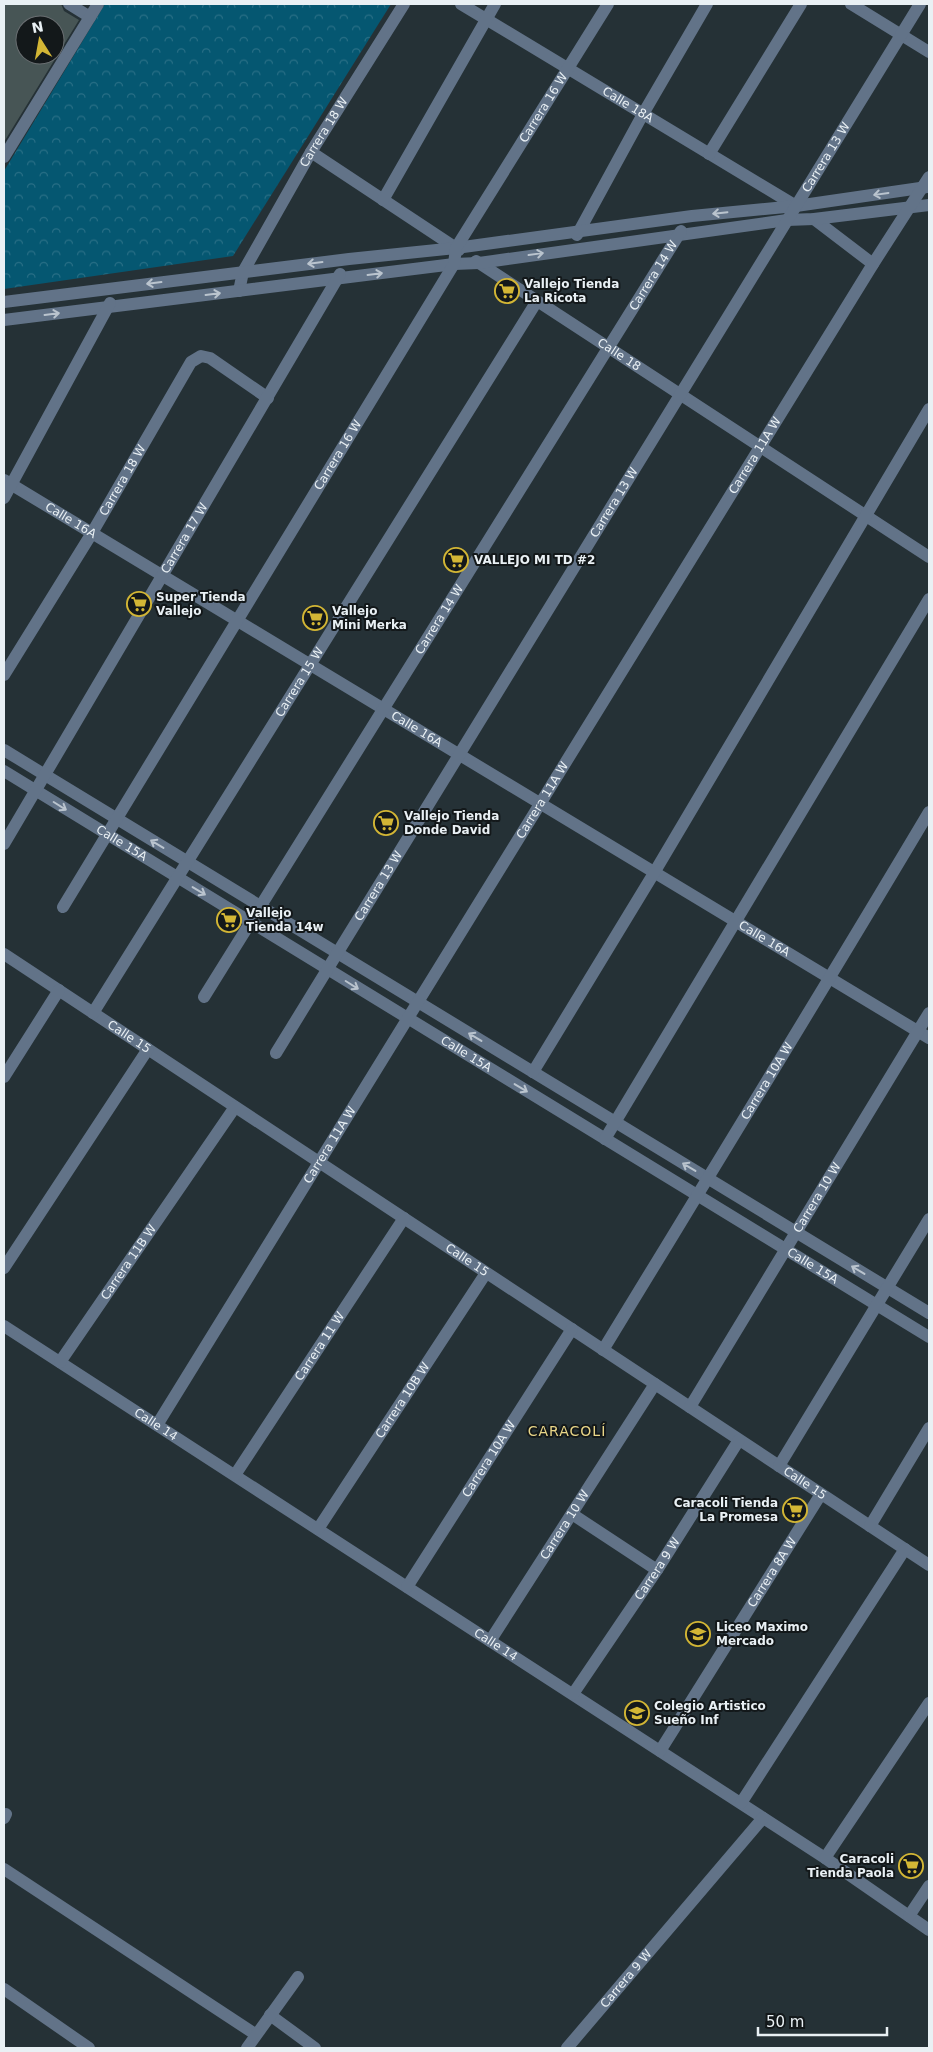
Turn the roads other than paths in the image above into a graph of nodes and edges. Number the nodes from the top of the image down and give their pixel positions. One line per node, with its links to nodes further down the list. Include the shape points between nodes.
1 (69, 4): 11 (street)
2 (98, 4): 11 (street)
3 (404, 4): 17 (street, Carrera 18 W)
4 (460, 4): 12 (street, Calle 18A)
5 (495, 4): 12 (street)
6 (608, 4): 15 (street, Carrera 16 W)
7 (707, 4): 16 (street)
8 (801, 4): 18 (street)
9 (850, 4): 13 (street)
10 (920, 4): 13 (street, Carrera 13 W)
11 (90, 17): 19 (street)
12 (486, 19): 15 (street, Calle 18A); 21 (street)
13 (901, 35): 14 (street); 23 (street, Carrera 13 W)
14 (929, 52)
15 (569, 69): 16 (street, Calle 18A); 30 (street, Carrera 16 W)
16 (643, 114): 18 (street, Calle 18A); 28 (street)
17 (311, 152): 21 (street, Calle 18); 36 (street, Carrera 18 W)
18 (710, 154): 23 (street, Calle 18A)
19 (4, 157)
20 (927, 184): 23 (street, one-way to 23); 24 (street, Carrera 11A W)
21 (383, 200): 30 (street, Calle 18)
22 (929, 204): 24 (street)
23 (796, 206): 25 (street, one-way to 25); 27 (street, Carrera 13 W)
24 (910, 207): 26 (street); 35 (street, Carrera 11A W)
25 (692, 216): 28 (street); 29 (street, Carrera 14 W)
26 (814, 219): 27 (street); 35 (street)
27 (788, 220): 29 (street); 46 (street, Carrera 13 W)
28 (578, 230): 30 (street); 31 (street)
29 (678, 236): 31 (street); 45 (street, Carrera 14 W)
30 (456, 248): 32 (street); 33 (street, Calle 18); 34 (street, Carrera 16 W)
31 (573, 249): 33 (street, one-way to 31)
32 (349, 259): 36 (street, one-way to 36); 37 (street, Carrera 17 W)
33 (479, 262): 34 (street); 41 (street, Calle 18)
34 (454, 264): 37 (street, one-way to 34); 57 (street, Carrera 16 W)
35 (873, 264): 49 (street, Carrera 11A W)
36 (243, 272): 38 (street, one-way to 38); 39 (street, Carrera 18 W)
37 (338, 278): 39 (street); 47 (street, Carrera 17 W)
38 (118, 288): 40 (street); 43 (street)
39 (239, 291): 43 (street, one-way to 39)
40 (21, 300): 42 (street); 44 (street)
41 (537, 301): 45 (street, Calle 18); 58 (street, Carrera 15 W)
42 (4, 302)
43 (108, 307): 44 (street, one-way to 43); 50 (street)
44 (5, 322)
45 (609, 348): 46 (street, Calle 18); 60 (street, Carrera 14 W)
46 (680, 394): 49 (street, Calle 18); 62 (street, Carrera 13 W)
47 (268, 398): 53 (street, Carrera 18 W, via 210,358 201,356 191,362); 55 (street, Carrera 17 W)
48 (929, 409): 52 (street)
49 (761, 447): 52 (street, Calle 18); 66 (street, Carrera 11A W)
50 (8, 482): 51 (street); 53 (street, Calle 16A)
51 (4, 498)
52 (866, 516): 54 (street, Calle 18); 72 (street)
53 (92, 533): 55 (street, Calle 16A); 59 (street, Carrera 18 W)
54 (929, 557)
55 (163, 576): 57 (street, Calle 16A); 64 (street, Carrera 17 W)
56 (929, 599): 76 (street)
57 (236, 620): 58 (street, Calle 16A); 68 (street, Carrera 16 W)
58 (310, 665): 60 (street, Calle 16A); 71 (street, Carrera 15 W)
59 (4, 675)
60 (384, 709): 62 (street, Calle 16A); 74 (street, Carrera 14 W)
61 (4, 750): 64 (street, Calle 15A)
62 (459, 755): 66 (street, Calle 16A); 78 (street, Carrera 13 W)
63 (4, 771): 65 (street, Calle 15A)
64 (45, 776): 65 (street, Carrera 17 W); 68 (street, Calle 15A)
65 (36, 791): 69 (street, Calle 15A, one-way to 69); 70 (street, Carrera 17 W)
66 (540, 804): 72 (street, Calle 16A); 84 (street, Carrera 11A W)
67 (929, 812): 81 (street, Carrera 10A W)
68 (117, 819): 69 (street, Carrera 16 W); 71 (street, Calle 15A, one-way to 68)
69 (107, 835): 73 (street, Calle 15A); 75 (street, Carrera 16 W)
70 (4, 844)
71 (187, 862): 73 (street, Carrera 15 W); 74 (street, Calle 15A)
72 (654, 872): 76 (street, Calle 16A); 92 (street)
73 (177, 878): 77 (street, Calle 15A, one-way to 77); 85 (street, Carrera 15 W)
74 (261, 907): 77 (street, Carrera 14 W); 78 (street, Calle 15A)
75 (63, 908)
76 (734, 921): 81 (street, Calle 16A); 96 (street)
77 (251, 922): 80 (street, Calle 15A); 83 (street, Carrera 14 W)
78 (337, 953): 80 (street, Carrera 13 W); 84 (street, Calle 15A)
79 (4, 954): 82 (street, Calle 15)
80 (327, 969): 87 (street, Calle 15A, one-way to 87); 90 (street, Carrera 13 W)
81 (830, 979): 88 (street, Calle 16A); 99 (street, Carrera 10A W)
82 (59, 990): 85 (street, Calle 15); 93 (street)
83 (204, 997)
84 (418, 1002): 87 (street, Carrera 11A W); 91 (street, Calle 15A, one-way to 84)
85 (93, 1013): 89 (street, Calle 15)
86 (929, 1013): 88 (street, Carrera 10 W)
87 (408, 1018): 94 (street, Calle 15A); 98 (street, Carrera 11A W)
88 (924, 1035): 103 (street, Carrera 10 W)
89 (148, 1049): 95 (street, Calle 15); 105 (street)
90 (276, 1053)
91 (514, 1060): 92 (street, Calle 15A); 94 (street)
92 (532, 1072): 96 (street, Calle 15A)
93 (4, 1077)
94 (504, 1077): 97 (street, Calle 15A, one-way to 97)
95 (235, 1107): 98 (street, Calle 15); 114 (street, Carrera 11B W)
96 (616, 1122): 97 (street); 99 (street, Calle 15A, one-way to 96)
97 (605, 1139): 100 (street, Calle 15A)
98 (319, 1163): 101 (street, Calle 15); 117 (street, Carrera 11A W)
99 (707, 1178): 100 (street, Carrera 10A W); 103 (street, Calle 15A)
100 (697, 1195): 104 (street, Calle 15A); 113 (street, Carrera 10A W)
101 (404, 1218): 106 (street, Calle 15); 121 (street, Carrera 11 W)
102 (929, 1219): 107 (street)
103 (796, 1232): 104 (street, Carrera 10 W); 107 (street, Calle 15A, one-way to 103)
104 (786, 1250): 108 (street, Calle 15A); 116 (street, Carrera 10 W)
105 (4, 1268)
106 (486, 1273): 111 (street, Calle 15); 125 (street, Carrera 10B W)
107 (887, 1288): 108 (street); 109 (street, Calle 15A)
108 (877, 1305): 112 (street, Calle 15A); 120 (street)
109 (929, 1313)
110 (4, 1326): 114 (street)
111 (572, 1329): 113 (street, Calle 15); 129 (street, Carrera 10A W)
112 (929, 1337)
113 (603, 1350): 115 (street, Calle 15)
114 (60, 1362): 117 (street, Calle 14)
115 (655, 1384): 116 (street, Calle 15); 123 (street, Carrera 10 W)
116 (690, 1407): 119 (street, Calle 15)
117 (157, 1425): 121 (street, Calle 14)
118 (929, 1428): 124 (street)
119 (738, 1440): 120 (street, Calle 15); 128 (street, Carrera 9 W)
120 (779, 1466): 122 (street, Calle 15)
121 (235, 1475): 125 (street, Calle 14)
122 (821, 1494): 124 (street, Calle 15); 133 (street, Carrera 8A W)
123 (572, 1514): 128 (street); 130 (street, Carrera 10 W)
124 (870, 1526): 126 (street, Calle 15)
125 (318, 1529): 129 (street, Calle 14)
126 (905, 1550): 127 (street, Calle 15); 134 (street)
127 (929, 1565)
128 (657, 1570): 131 (street, Carrera 9 W)
129 (407, 1587): 130 (street, Calle 14)
130 (490, 1641): 131 (street, Calle 14)
131 (573, 1694): 133 (street, Calle 14)
132 (929, 1703): 136 (street)
133 (660, 1751): 134 (street, Calle 14)
134 (741, 1803): 135 (street, Calle 14)
135 (763, 1818): 136 (street, Calle 14); 148 (street, Carrera 9 W)
136 (825, 1858): 139 (street, Calle 14)
137 (4, 1869): 144 (street)
138 (929, 1886): 139 (street)
139 (909, 1916): 140 (street, Calle 14)
140 (929, 1930)
141 (298, 1977): 143 (street)
142 (4, 1989): 145 (street)
143 (270, 2015): 144 (street); 147 (street)
144 (256, 2034): 146 (street)
145 (88, 2048)
146 (247, 2048)
147 (315, 2048)
148 (567, 2048)

